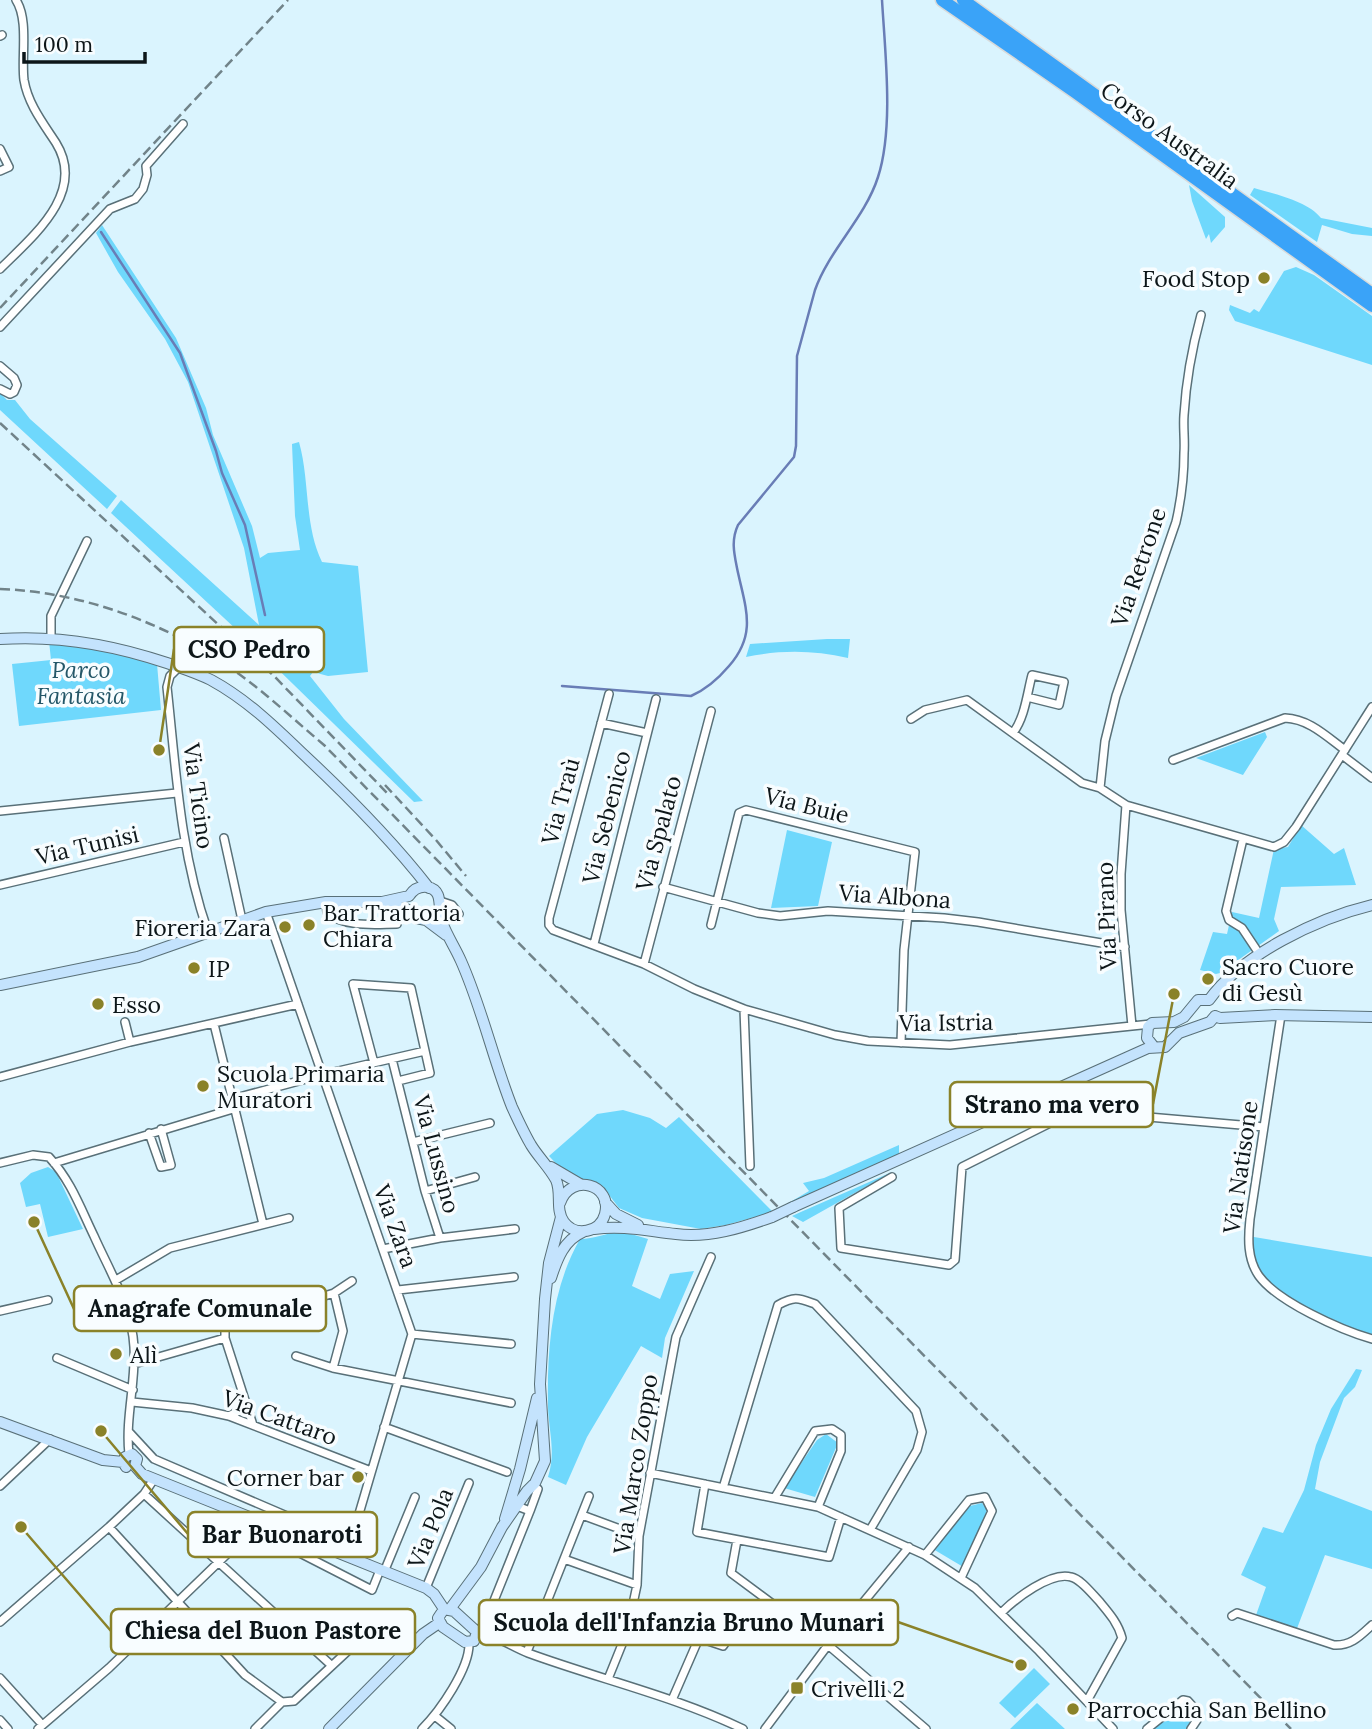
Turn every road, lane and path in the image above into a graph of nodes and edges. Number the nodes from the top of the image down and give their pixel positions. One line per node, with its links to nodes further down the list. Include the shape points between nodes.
1 (16, 0): 9 (street, via 22,18 28,95 58,147 66,177 58,206)
2 (942, 0): 11 (highway, Corso Australia)
3 (963, 0): 5 (highway, Corso Australia)
4 (970, 0): 5 (highway)
5 (992, 20): 10 (highway, Corso Australia)
6 (183, 124): 13 (street, via 146,166 143,190 135,199 110,209)
7 (0, 149): 8 (street, via 9,167)
8 (0, 171)
9 (0, 270)
10 (1372, 294)
11 (1372, 306)
12 (1201, 315): 32 (street, Via Retrone, via 1187,383 1181,500 1116,696)
13 (0, 327)
14 (0, 366): 15 (street, via 17,385 10,394)
15 (0, 389)
16 (87, 541): 17 (street, via 51,616)
17 (51, 638): 18 (main road); 19 (main road, via 113,647)
18 (0, 639)
19 (179, 667): 33 (street, Via Ticino, via 167,687); 39 (main road, via 210,679 267,720)
20 (609, 694): 26 (street, Via Traù)
21 (1027, 697): 21 (street, via 1032,675 1064,682 1059,705); 28 (street, via 1020,725)
22 (656, 699): 27 (street, Via Sebenico)
23 (1372, 707): 29 (street)
24 (711, 711): 41 (street, Via Spalato)
25 (911, 719): 28 (street, via 925,710 967,700)
26 (601, 723): 27 (street); 53 (street, Via Traù)
27 (647, 733): 60 (street, Via Sebenico)
28 (1013, 733): 32 (street, via 1082,783)
29 (1343, 752): 30 (street, via 1313,726 1285,718); 31 (street); 37 (street, via 1284,842 1275,846)
30 (1173, 760)
31 (1372, 778)
32 (1100, 788): 34 (street)
33 (177, 793): 35 (street); 38 (street, Via Ticino)
34 (1126, 805): 37 (street); 61 (street, Via Pirano, via 1121,874)
35 (0, 811)
36 (223, 838): 54 (street)
37 (1243, 839): 62 (street, via 1226,911)
38 (184, 842): 40 (street, Via Tunisi); 58 (street, Via Ticino)
39 (408, 863): 42 (main road); 43 (main road, via 414,881)
40 (0, 884)
41 (663, 887): 44 (street, Via Albona); 63 (street, Via Spalato)
42 (429, 888): 43 (main road); 48 (main road, via 437,893)
43 (411, 894): 46 (main road); 49 (main road)
44 (717, 901): 52 (street, Via Albona, via 780,916 828,911); 52 (street, Via Buie, via 739,813 746,810 915,852); 57 (street, Via Buie)
45 (326, 902): 46 (main road); 50 (main road); 56 (street, via 327,912 334,918)
46 (382, 902): 49 (main road)
47 (1372, 905): 62 (main road, via 1306,928)
48 (439, 906): 51 (street, via 452,905); 55 (main road); 59 (main road)
49 (409, 910): 55 (main road)
50 (266, 912): 54 (main road); 66 (street, Via Zara)
51 (459, 914)
52 (908, 916): 61 (street, Via Albona, via 978,922); 80 (street)
53 (549, 918): 60 (street, Via Istria, via 554,930)
54 (242, 920): 58 (main road)
55 (426, 920): 59 (main road)
56 (397, 924)
57 (711, 925)
58 (208, 932): 64 (main road, via 138,957)
59 (449, 937): 97 (main road, via 473,987 511,1104)
60 (594, 944): 63 (street, Via Istria)
61 (1125, 947): 77 (street, Via Pirano)
62 (1260, 955): 65 (main road)
63 (644, 964): 67 (street, Via Istria)
64 (0, 985)
65 (1209, 1000): 68 (main road, via 1198,1000); 70 (main road)
66 (298, 1004): 76 (street); 85 (street, Via Zara)
67 (744, 1009): 80 (street, Via Istria, via 835,1035); 98 (street)
68 (1191, 1009): 74 (main road, via 1184,1017); 75 (main road)
69 (1280, 1015): 70 (main road); 71 (main road); 91 (street, Via Natisone)
70 (1215, 1016): 75 (main road)
71 (1372, 1017)
72 (125, 1021): 79 (street)
73 (1152, 1023): 74 (main road); 77 (street, Via Istria); 81 (main road, via 1147,1038)
74 (1166, 1023): 78 (main road)
75 (1202, 1023): 78 (main road)
76 (214, 1024): 79 (street); 88 (street)
77 (1132, 1026): 80 (street, Via Istria, via 969,1044)
78 (1172, 1038): 81 (main road, via 1164,1046)
79 (130, 1042): 86 (street)
80 (901, 1043)
81 (1154, 1046): 109 (main road, bridge, via 772,1217 707,1235)
82 (425, 1051): 83 (street); 84 (street, via 411,988 353,984); 87 (street, Via Lussino, via 430,1073)
83 (392, 1059): 84 (street); 87 (street, Via Lussino)
84 (374, 1063): 85 (street)
85 (321, 1075): 88 (street); 112 (street, Via Zara)
86 (0, 1077)
87 (398, 1080): 94 (street, Via Lussino)
88 (232, 1099): 89 (street)
89 (233, 1109): 92 (street); 107 (street)
90 (490, 1123): 94 (street)
91 (1264, 1127): 100 (street, via 1070,1113 962,1167 955,1260 949,1265 841,1248 839,1208); 124 (street, Via Natisone, via 1248,1236 1259,1276 1283,1297)
92 (161, 1129): 93 (street); 93 (street, via 171,1165 162,1167)
93 (149, 1133): 96 (street)
94 (413, 1142): 102 (street, Via Lussino)
95 (0, 1163): 96 (street, via 33,1155 49,1157)
96 (54, 1163): 115 (street, via 73,1188)
97 (545, 1163): 101 (main road); 104 (main road, via 557,1182)
98 (750, 1166)
99 (475, 1177): 102 (street)
100 (892, 1177)
101 (580, 1184): 103 (main road, via 593,1187); 104 (main road, via 567,1190)
102 (425, 1191): 111 (street, Via Lussino)
103 (606, 1202): 109 (main road, via 616,1214); 110 (main road, via 604,1217)
104 (559, 1203): 105 (main road)
105 (561, 1217): 110 (main road, via 571,1228); 119 (main road)
106 (289, 1218): 107 (street)
107 (263, 1224): 115 (street, via 170,1248)
108 (515, 1229): 111 (street)
109 (648, 1229): 110 (main road, via 615,1226)
110 (590, 1230): 119 (main road, via 565,1246)
111 (440, 1238): 112 (street)
112 (383, 1249): 117 (street, Via Zara)
113 (711, 1257): 145 (street, Via Marco Zoppo, via 676,1337)
114 (513, 1277): 117 (street)
115 (116, 1280): 128 (street, via 131,1325)
116 (352, 1281): 118 (street)
117 (398, 1290): 122 (street, Via Zara)
118 (334, 1293): 123 (street, via 231,1325 225,1329); 129 (street, via 343,1331)
119 (545, 1299): 131 (main road)
120 (48, 1300): 121 (street)
121 (0, 1311)
122 (412, 1334): 125 (street); 130 (street)
123 (225, 1338): 128 (street); 133 (street)
124 (1372, 1339)
125 (511, 1343)
126 (296, 1356): 129 (street)
127 (57, 1358): 132 (street)
128 (134, 1364): 132 (street)
129 (333, 1367): 130 (street)
130 (398, 1381): 135 (street); 139 (street)
131 (540, 1384): 156 (main road, via 545,1461 536,1483); 163 (main road)
132 (133, 1390): 134 (street)
133 (245, 1401): 136 (street, via 241,1410); 138 (street)
134 (132, 1402): 136 (street, Via Cattaro); 140 (street)
135 (510, 1403)
136 (229, 1416): 138 (street, Via Cattaro)
137 (0, 1422): 141 (main road)
138 (253, 1425): 143 (street, Via Cattaro)
139 (384, 1427): 143 (street); 144 (street)
140 (130, 1433): 142 (street); 164 (street, via 154,1459 287,1516)
141 (50, 1439): 142 (main road, via 103,1460); 149 (street)
142 (126, 1458): 146 (main road, via 128,1468 135,1466)
143 (371, 1471): 170 (street)
144 (507, 1472)
145 (650, 1473): 148 (street); 167 (street, Via Marco Zoppo)
146 (154, 1479): 152 (street); 161 (main road)
147 (469, 1483): 177 (street, Via Pola)
148 (705, 1484): 150 (street); 168 (street, via 697,1532)
149 (0, 1486)
150 (723, 1488): 155 (street); 165 (street, via 778,1305 801,1299 815,1304 916,1411 922,1432 917,1450)
151 (538, 1489): 158 (street)
152 (144, 1494): 162 (street); 173 (street)
153 (589, 1496): 159 (street)
154 (415, 1497): 174 (street)
155 (775, 1497): 157 (street); 157 (street, via 815,1432 832,1429 841,1435 841,1451)
156 (517, 1506): 158 (street); 163 (main road)
157 (818, 1507): 160 (street)
158 (530, 1511): 187 (street)
159 (582, 1515): 167 (street); 172 (street)
160 (841, 1517): 165 (street); 168 (street, via 829,1558)
161 (257, 1520): 164 (main road); 173 (street)
162 (109, 1527): 178 (street); 183 (street)
163 (502, 1527): 180 (main road, via 481,1567)
164 (282, 1530): 166 (main road)
165 (870, 1530): 169 (street)
166 (295, 1536): 170 (main road); 174 (street, via 290,1548 372,1590)
167 (639, 1536): 176 (street, Via Marco Zoppo)
168 (737, 1541): 191 (street, via 732,1573)
169 (908, 1547): 171 (street); 191 (street)
170 (343, 1555): 174 (main road)
171 (925, 1555): 175 (street); 175 (street, via 969,1500 985,1497 992,1511)
172 (564, 1559): 176 (street); 179 (street)
173 (217, 1564): 178 (street); 193 (street)
174 (382, 1571): 177 (main road)
175 (961, 1578): 181 (street)
176 (636, 1586): 186 (street, Via Marco Zoppo)
177 (426, 1588): 180 (main road)
178 (178, 1602): 198 (street, via 245,1675); 201 (street)
179 (546, 1603): 186 (street); 192 (street)
180 (447, 1609): 184 (main road, via 439,1615); 187 (main road)
181 (1001, 1613): 197 (street); 197 (street, via 1055,1576 1073,1577 1092,1593 1119,1626 1122,1637)
182 (1232, 1616): 185 (street, via 1237,1613 1345,1646)
183 (0, 1622)
184 (439, 1623): 190 (main road); 205 (main road)
185 (1372, 1625)
186 (627, 1632): 195 (street, Via Marco Zoppo)
187 (477, 1633): 190 (main road); 192 (street)
188 (366, 1634): 193 (street)
189 (699, 1638): 189 (street, via 713,1614 735,1629 723,1646); 196 (street)
190 (468, 1643): 199 (street, via 466,1663)
191 (828, 1645): 209 (street); 210 (street)
192 (527, 1652): 195 (street)
193 (331, 1665): 198 (street, via 294,1701)
194 (0, 1678): 201 (street)
195 (608, 1679): 196 (street)
196 (672, 1700): 202 (street)
197 (1087, 1701): 211 (street)
198 (282, 1702): 204 (street)
199 (435, 1716): 206 (street); 207 (street)
200 (0, 1720): 203 (street)
201 (38, 1725)
202 (724, 1725): 208 (street)
203 (8, 1729)
204 (255, 1729)
205 (329, 1729)
206 (422, 1729)
207 (451, 1729)
208 (743, 1729)
209 (765, 1729)
210 (926, 1729)
211 (1113, 1729)
212 (1147, 1729): 213 (street, via 1183,1700 1198,1712)
213 (1191, 1729)

